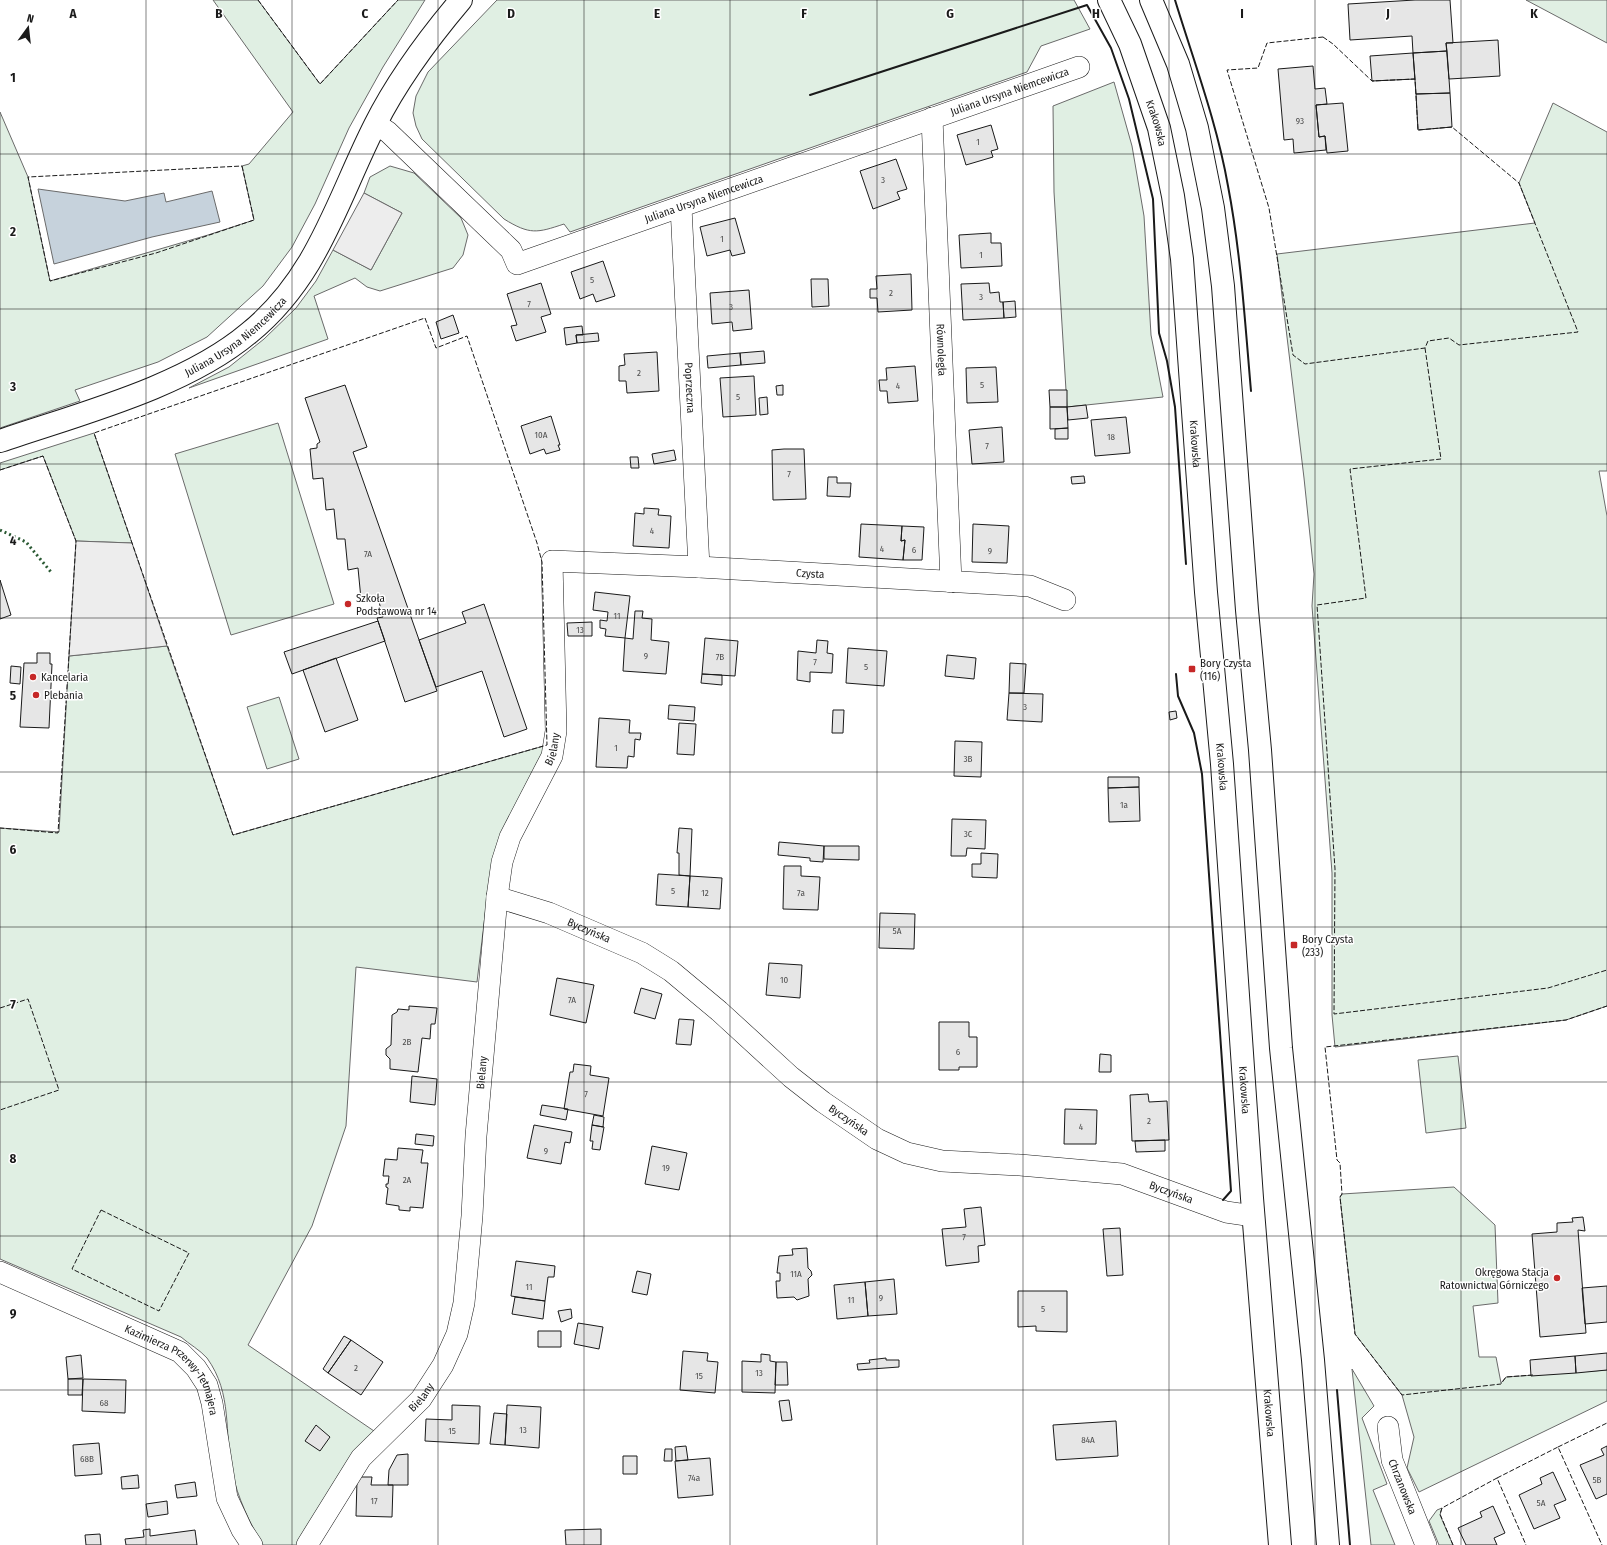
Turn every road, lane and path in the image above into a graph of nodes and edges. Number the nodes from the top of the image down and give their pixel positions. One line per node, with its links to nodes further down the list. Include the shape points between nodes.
1 (461, 0): 6 (main road, Juliana Ursyna Niemcewicza, via 420,51)
2 (1109, 0): 14 (main road, Krakowska, via 1130,44 1159,128 1173,196 1182,259 1206,592 1222,764)
3 (1151, 0): 20 (main road, via 1178,64 1197,128 1213,208 1224,286 1281,1048 1313,1353)
4 (1079, 67): 5 (street, Juliana Ursyna Niemcewicza)
5 (932, 118): 7 (street, Juliana Ursyna Niemcewicza); 11 (street, Równoległa)
6 (376, 124): 7 (street, Juliana Ursyna Niemcewicza, via 388,132 511,250 517,264); 8 (main road, Juliana Ursyna Niemcewicza, via 321,245 284,298 250,333 212,359 166,382)
7 (681, 207): 10 (street, Poprzeczna)
8 (0, 441)
9 (552, 561): 10 (street, Czysta); 13 (street, Bielany, via 556,731 552,756 510,836 502,862)
10 (699, 567): 11 (street, Czysta)
11 (951, 582): 12 (street, Czysta, via 1030,586)
12 (1065, 600)
13 (497, 897): 14 (street, Byczyńska, via 549,913 642,953 671,971 791,1077 877,1139 907,1153 942,1161 1122,1174 1226,1212); 18 (street, Bielany, via 476,1136 472,1216 464,1303 457,1334 443,1365 422,1399 361,1458)
14 (1253, 1216): 19 (main road, Krakowska)
15 (0, 1272): 17 (street, Kazimierza Przerwy-Tetmajera, via 156,1340 180,1352 196,1368 207,1385 212,1403 226,1498)
16 (1388, 1427): 21 (street, Chrzanowska, via 1392,1460)
17 (252, 1545)
18 (307, 1545)
19 (1280, 1545)
20 (1328, 1545)
21 (1426, 1545)

